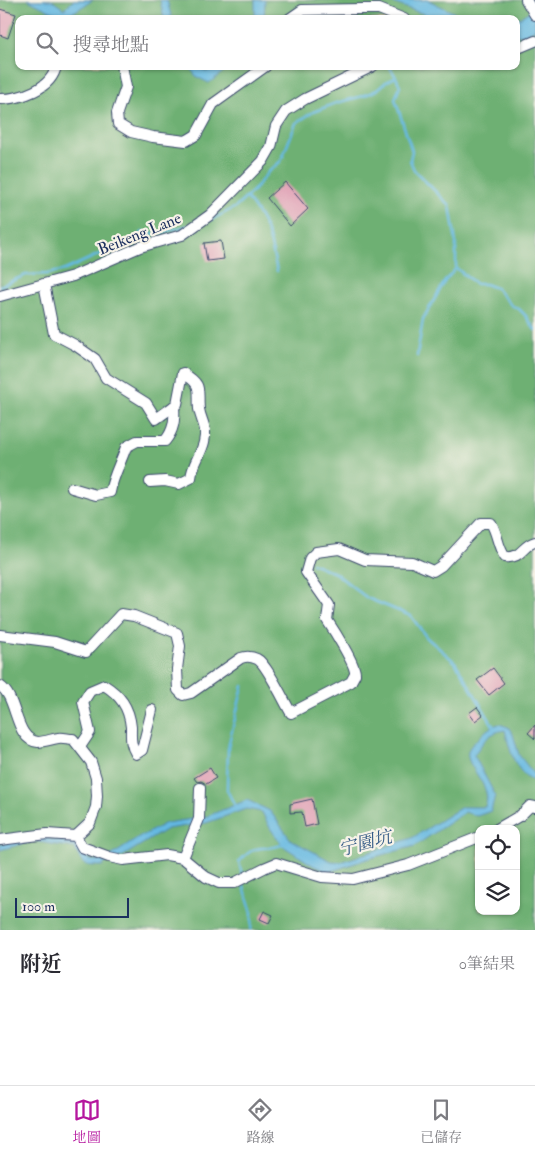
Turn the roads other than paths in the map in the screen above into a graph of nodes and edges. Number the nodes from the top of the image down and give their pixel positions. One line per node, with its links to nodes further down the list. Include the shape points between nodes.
1 (526, 0): 4 (street)
2 (295, 15): 3 (street, via 302,10 379,9)
3 (394, 15)
4 (535, 15)
5 (532, 42): 6 (street)
6 (520, 47)
7 (55, 70): 11 (street, via 49,82 38,90)
8 (123, 70): 9 (street, via 126,87 117,112 118,124 138,134 186,140 196,136 213,104)
9 (260, 70)
10 (365, 70): 12 (street, Beikeng Lane, via 286,111 276,126 271,147 263,161 210,215 182,235 140,247 73,276)
11 (0, 99)
12 (44, 284): 13 (street, Beikeng Lane); 14 (street, via 54,334 95,359 106,378 146,404 156,419)
13 (0, 296)
14 (174, 406): 15 (street, via 178,404 183,373 194,380 200,392 199,409 205,424 205,441 191,478 179,484); 16 (street, via 172,433 165,441 137,441 126,447 110,492 96,495)
15 (150, 482)
16 (72, 488)
17 (535, 542): 18 (street, via 520,554 505,557 491,522 480,523 433,572 412,562 365,560 339,549 316,552 310,558 306,572 329,605 327,620 355,674 351,682 291,713 262,664 258,659 247,656 183,695 178,690 180,646 177,632 134,616 120,614 86,652 55,642)
18 (0, 635)
19 (0, 686): 21 (street, via 10,700 25,735 38,742 73,739)
20 (152, 710): 21 (street, via 142,750 136,754 131,745 128,709 116,693 104,685 90,691 83,702 90,732)
21 (80, 747): 25 (street, via 91,762 96,778 96,806 90,823)
22 (200, 788): 28 (street, via 199,819)
23 (535, 807): 24 (street, via 530,806)
24 (504, 825)
25 (76, 836): 27 (street, via 46,834); 28 (street, via 82,847 123,860 167,855)
26 (475, 839): 28 (street, via 408,865 353,879 322,877 276,863 234,883 219,883)
27 (0, 840)
28 (183, 858)

